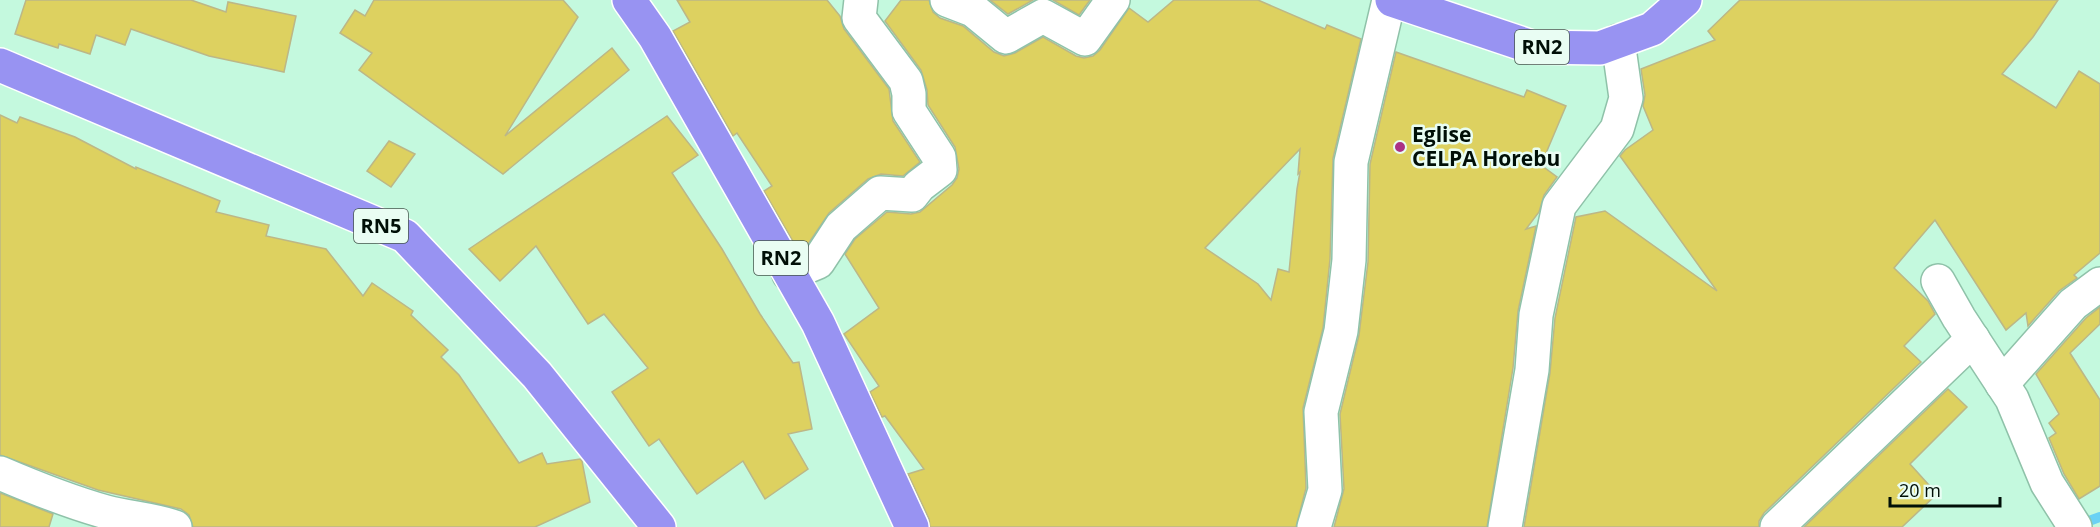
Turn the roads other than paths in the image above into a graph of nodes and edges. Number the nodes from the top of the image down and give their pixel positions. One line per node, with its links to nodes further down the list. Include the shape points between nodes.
1 (629, 0): 9 (highway, RN2, via 655,37)
2 (861, 0): 9 (street, via 859,18 906,81 909,111 939,157 940,170 912,195 880,194 841,227 818,262)
3 (947, 0): 4 (street, via 973,10 1006,37 1042,16 1085,39)
4 (1113, 0)
5 (1390, 0): 7 (highway, RN2, via 1532,47 1600,48); 18 (street, via 1351,162 1349,260 1341,331 1321,412 1325,490)
6 (1685, 0): 7 (highway, RN2, via 1652,29)
7 (1618, 41): 19 (street, via 1626,98 1617,129 1559,206 1536,315 1532,370)
8 (0, 65): 16 (highway, RN5, via 405,236 537,375)
9 (789, 274): 17 (highway, RN2, via 818,323)
10 (1938, 282): 12 (street)
11 (2100, 284): 13 (street, via 2073,304)
12 (1973, 339): 13 (street); 20 (street)
13 (2002, 384): 21 (street, via 2047,483)
14 (0, 473): 15 (street, via 107,512)
15 (175, 527)
16 (659, 527)
17 (912, 527)
18 (1314, 527)
19 (1505, 527)
20 (1777, 527)
21 (2075, 527)

